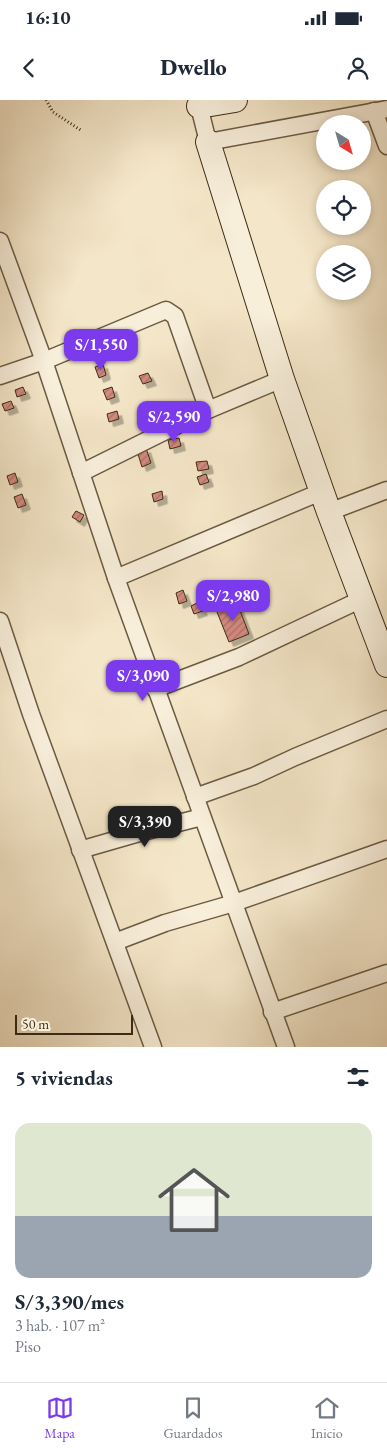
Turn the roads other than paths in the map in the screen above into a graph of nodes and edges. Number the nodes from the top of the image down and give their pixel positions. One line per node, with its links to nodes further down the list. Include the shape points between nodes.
1 (235, 100): 2 (street)
2 (200, 103): 4 (street)
3 (380, 110): 4 (street); 5 (street)
4 (208, 142): 9 (street)
5 (387, 146)
6 (0, 241): 7 (street)
7 (44, 361): 8 (street); 10 (street, via 166,310 175,316); 11 (street)
8 (0, 376)
9 (282, 380): 10 (street); 13 (street)
10 (208, 410): 11 (street)
11 (81, 473): 14 (street)
12 (387, 490): 13 (street)
13 (326, 501): 14 (street); 15 (street)
14 (116, 578): 18 (street)
15 (362, 599): 17 (street); 18 (street, via 239,657)
16 (0, 621): 23 (street)
17 (387, 665)
18 (155, 689): 20 (street)
19 (387, 719): 20 (street, via 254,776)
20 (195, 797): 21 (street)
21 (202, 817): 23 (street); 24 (street)
22 (387, 849): 24 (street)
23 (80, 850): 25 (street)
24 (234, 902): 25 (street); 27 (street)
25 (115, 942): 28 (street)
26 (387, 973): 27 (street)
27 (272, 1012): 29 (street)
28 (153, 1047)
29 (286, 1047)

